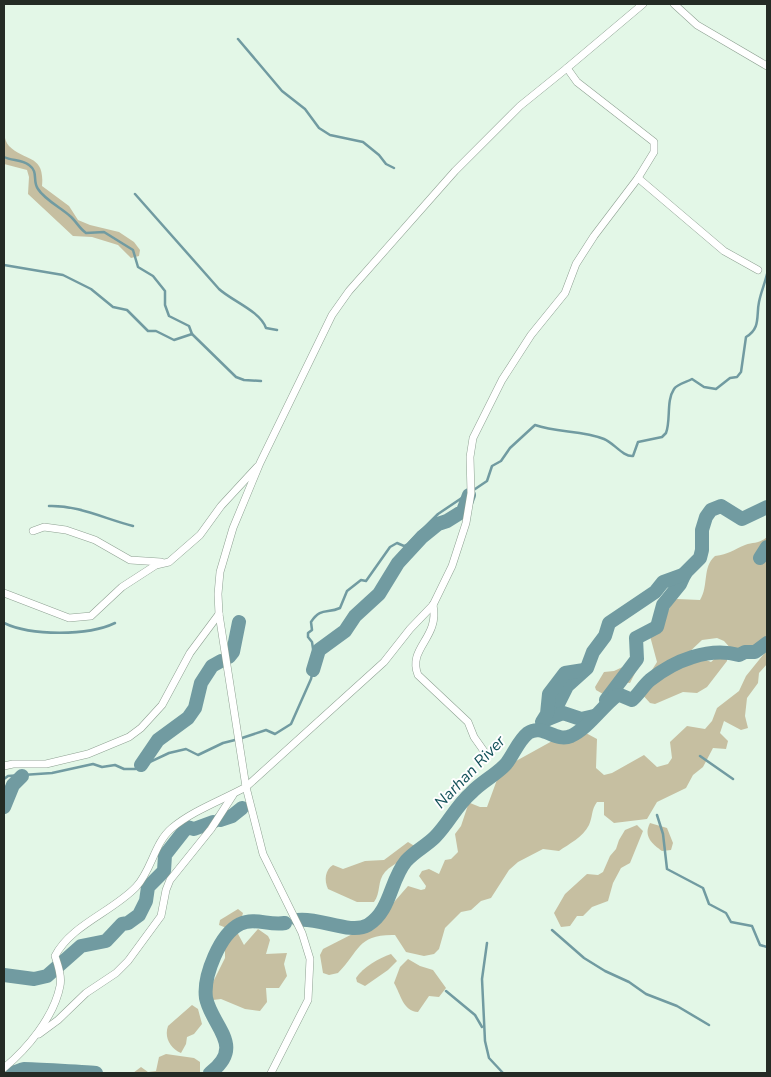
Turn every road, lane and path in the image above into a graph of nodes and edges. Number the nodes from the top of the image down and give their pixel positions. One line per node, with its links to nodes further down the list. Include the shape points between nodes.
1 (643, 4): 4 (street)
2 (674, 4): 3 (street, via 697,25)
3 (767, 66)
4 (567, 68): 5 (street, via 577,82 654,142 654,152); 7 (street, via 520,106 479,146 349,291 332,315)
5 (638, 178): 6 (street, via 724,251); 11 (street, via 594,236 576,264 565,292 531,335 502,380 473,438 466,524 452,566)
6 (758, 270)
7 (260, 463): 9 (street, via 200,535); 12 (street, via 233,528 220,572)
8 (33, 532): 9 (street, via 44,527 66,530 95,540 130,560)
9 (169, 562): 10 (street, via 156,566 122,587 91,616 84,618 69,618)
10 (4, 593)
11 (433, 605): 13 (street, via 435,620 414,667 418,675 468,722); 15 (street, via 384,662)
12 (219, 614): 14 (street, via 190,652 162,705 141,728 88,754 46,764); 15 (street)
13 (486, 754)
14 (4, 766)
15 (246, 787): 16 (street); 19 (street, via 263,854 302,933 310,959 308,1000)
16 (235, 793): 17 (street, via 170,880 161,916 128,962); 17 (street, via 170,830 138,885 115,906 61,944 55,956 60,970 60,986)
17 (37, 1035): 18 (street)
18 (4, 1068)
19 (271, 1073)

